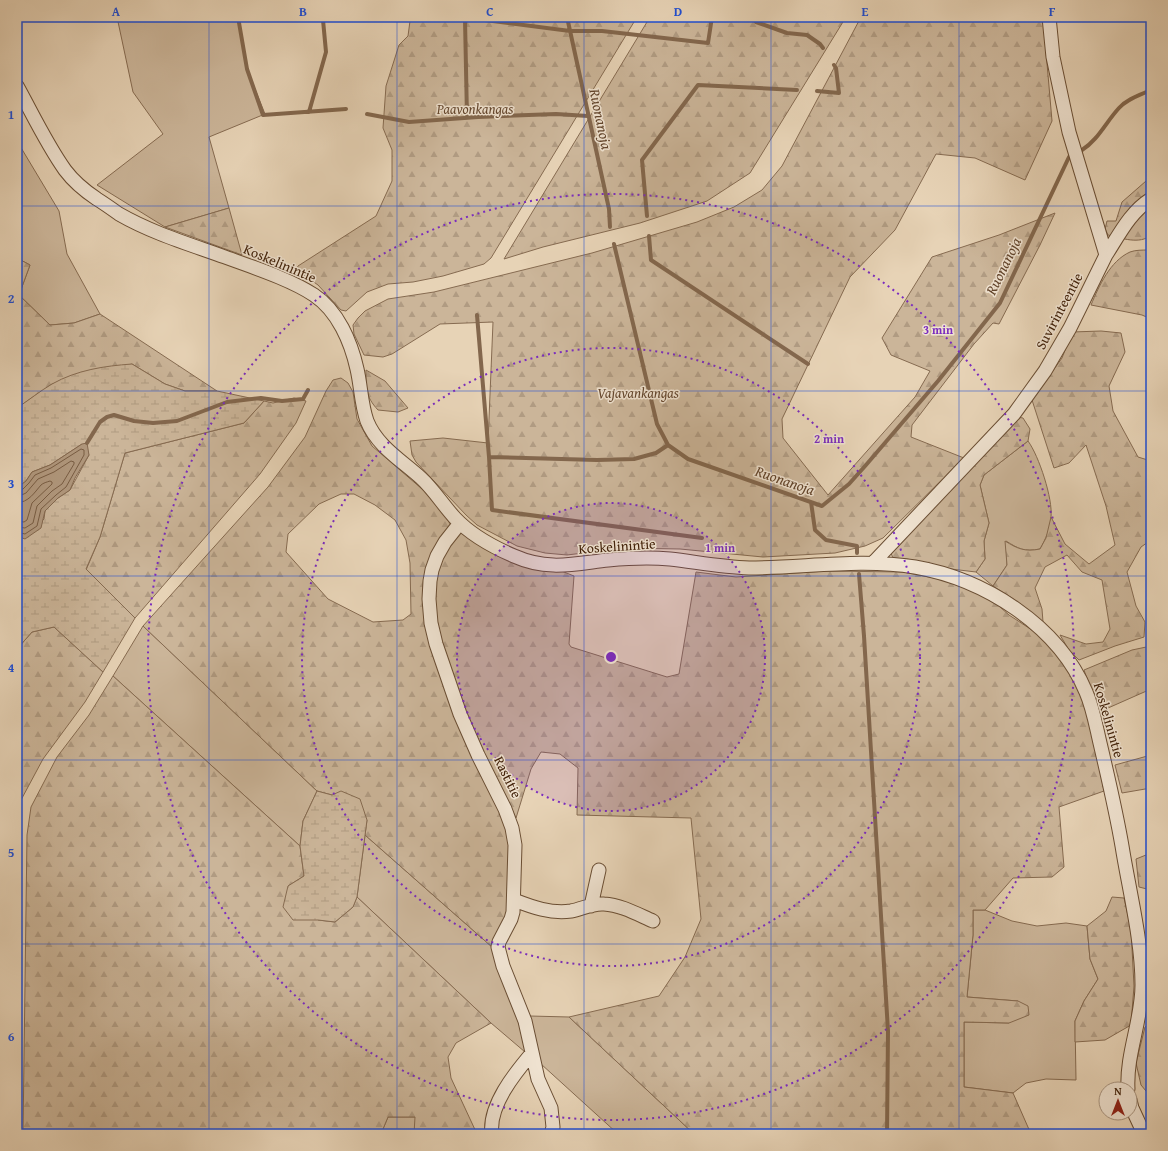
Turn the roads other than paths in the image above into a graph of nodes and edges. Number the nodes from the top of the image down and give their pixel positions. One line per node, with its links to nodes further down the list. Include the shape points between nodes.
1 (1049, 17): 4 (street, via 1053,58 1069,132)
2 (17, 86): 5 (street, Koskelinintie, via 56,157 71,177 88,192 120,214 160,234 302,288 329,308 340,324 352,351 362,405 375,436 435,491)
3 (1151, 199): 4 (street, Suvirinteentie, via 1135,212)
4 (1106, 255): 6 (street, Suvirinteentie, via 1070,328 1045,371 1014,414)
5 (460, 523): 6 (street, Koskelinintie, via 511,555 548,565 566,566 642,558 748,568); 8 (street, Rastitie, via 445,542 432,570 429,599 432,623 438,652 460,714 512,828 515,845)
6 (873, 563): 12 (street, Koskelinintie, via 915,567 946,574 996,596 1041,629 1070,662 1082,683 1093,713 1112,794 1141,962 1141,999)
7 (599, 870): 9 (street)
8 (514, 900): 9 (street, via 547,911 570,911); 11 (street, Rastitie, via 511,919 498,947 525,1021)
9 (591, 906): 10 (street, via 613,905)
10 (653, 921)
11 (532, 1053): 14 (street, via 498,1101 492,1122); 15 (street, Rastitie, via 538,1078 551,1108)
12 (1127, 1081)
13 (1138, 1121): 16 (street)
14 (492, 1134)
15 (551, 1134)
16 (1144, 1134)

